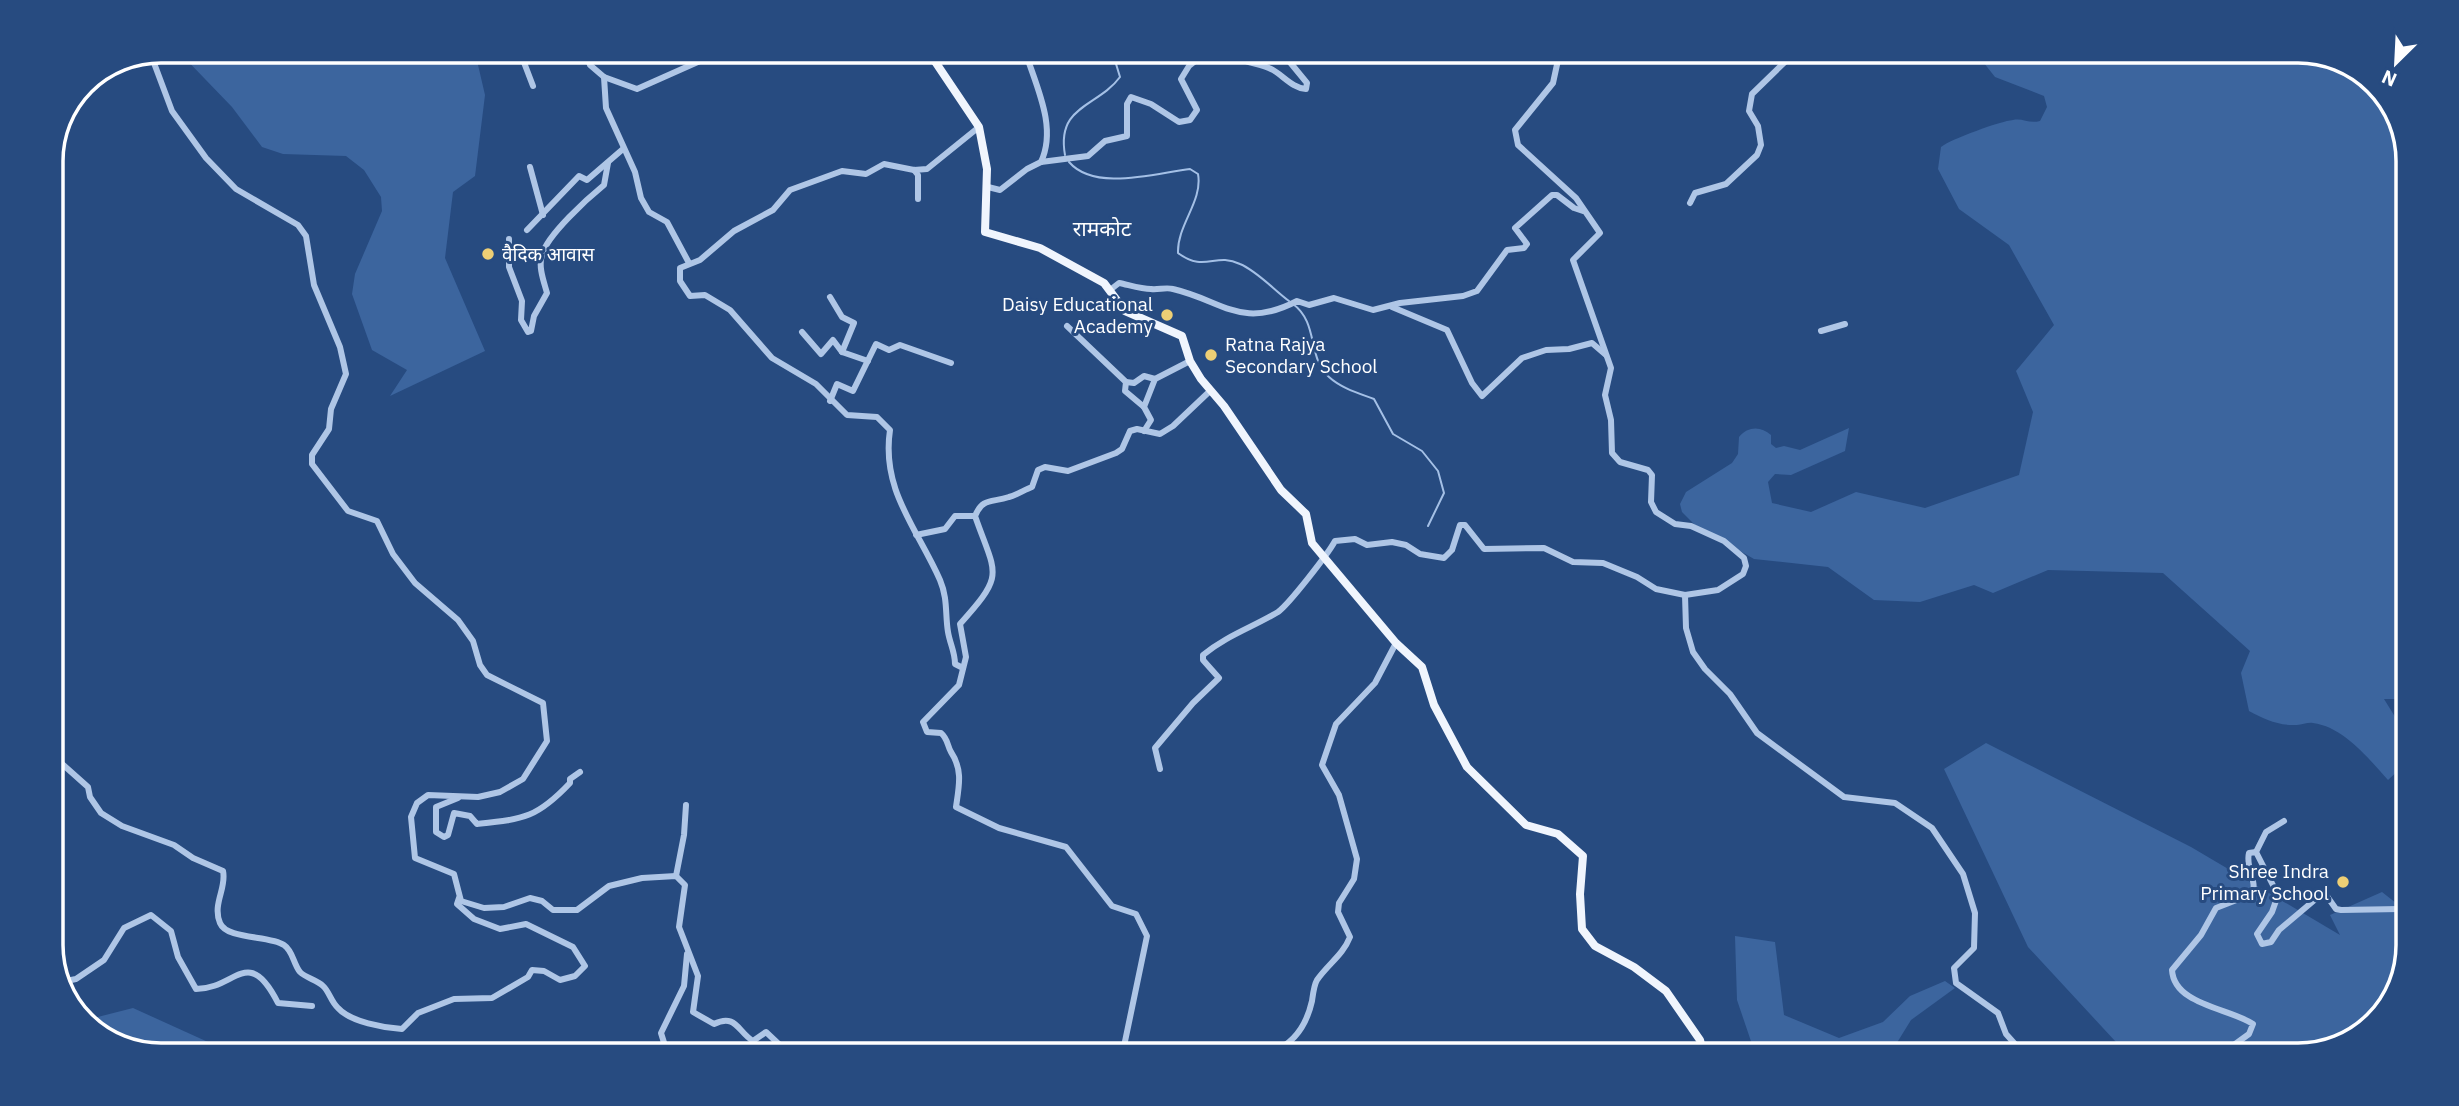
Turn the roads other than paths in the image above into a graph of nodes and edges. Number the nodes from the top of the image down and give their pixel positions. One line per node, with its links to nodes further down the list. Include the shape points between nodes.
1 (524, 63): 13 (street)
2 (589, 63): 12 (street)
3 (696, 63): 12 (street, via 637,89)
4 (936, 63): 14 (main road)
5 (1029, 63): 16 (street, via 1047,127 1047,150)
6 (1193, 63): 16 (street, via 1181,79 1196,105 1194,117 1179,122 1131,97 1127,136 1105,141 1088,156)
7 (1245, 63): 8 (street, via 1271,69 1306,89 1307,83)
8 (1291, 63)
9 (1557, 63): 23 (street, via 1553,83 1515,130 1518,145 1576,198)
10 (1784, 63): 22 (street, via 1752,94 1749,111 1761,145 1757,155 1726,184 1695,193)
11 (154, 64): 55 (street, via 172,111 206,158 236,189 298,225 306,236 314,285 346,374 331,409 329,429 312,455 313,464 348,511 377,522 415,583 458,620 473,641 487,676 543,703 547,741 523,779 500,792)
12 (604, 77): 15 (street, via 606,108 620,132)
13 (533, 86)
14 (979, 127): 19 (street, via 927,169); 20 (main road)
15 (623, 149): 17 (street); 27 (street, via 645,206 667,222)
16 (1041, 162): 20 (street, via 1000,190)
17 (608, 163): 24 (street, via 587,180 579,176); 26 (street, via 604,185 586,199 541,256 547,293 528,332 523,328 522,301 509,267)
18 (530, 167): 24 (street)
19 (915, 170): 21 (street); 27 (street, via 884,164 866,174 842,171 790,190 773,210)
20 (988, 187): 28 (main road, via 985,232 1040,248 1097,278)
21 (918, 199)
22 (1690, 203)
23 (1583, 211): 30 (street, via 1552,195 1514,228 1527,244 1524,248 1507,250 1477,291); 36 (street, via 1600,233 1573,260)
24 (543, 215): 25 (street)
25 (527, 230)
26 (509, 239)
27 (689, 263): 43 (street, via 680,268 680,281 690,296 705,295 730,310 772,358 816,384)
28 (1110, 290): 30 (street, via 1119,283 1172,288 1231,312 1257,314 1297,301 1310,305 1334,298 1373,310); 38 (main road, via 1125,311 1179,333)
29 (830, 297): 35 (street, via 839,314 854,323)
30 (1391, 306): 36 (street, via 1447,330 1482,396 1522,358 1546,350 1592,343)
31 (1845, 324): 33 (street)
32 (1067, 326): 41 (street)
33 (1821, 331)
34 (802, 332): 35 (street, via 821,354 833,340)
35 (842, 352): 37 (street)
36 (1606, 355): 49 (street, via 1611,368 1605,395 1612,453 1620,462 1648,470 1651,502 1660,516 1724,541 1744,558 1743,575 1718,590)
37 (868, 361): 39 (street, via 876,344 889,350 900,345); 43 (street, via 853,391 837,384)
38 (1190, 361): 40 (street); 42 (main road)
39 (951, 363)
40 (1155, 379): 41 (street, via 1144,376); 44 (street)
41 (1126, 382): 44 (street, via 1125,391)
42 (1211, 390): 45 (street, via 1160,434); 48 (main road, via 1281,490 1306,514 1312,543)
43 (830, 401): 47 (street, via 847,415 877,417 890,430 887,454 892,478)
44 (1144, 407): 45 (street, via 1151,419)
45 (1144, 430): 46 (street, via 1130,431 1122,449 1082,468 1038,470 1032,487 1005,499 986,500)
46 (975, 516): 47 (street, via 955,516 945,529); 51 (street, via 995,569 981,599 960,624 966,657)
47 (916, 535): 51 (street, via 947,600 955,664)
48 (1326, 558): 49 (street, via 1335,541 1345,538 1367,545 1392,542 1444,558 1452,550 1460,525 1465,525 1484,549 1544,548 1573,562 1603,562 1656,589); 50 (main road); 53 (street, via 1280,610 1203,655 1219,678 1155,748)
49 (1685, 595): 70 (street, via 1686,628 1693,652 1757,733 1844,797 1895,803 1932,828 1962,874 1975,913 1976,943 1954,968 1956,983 1998,1013)
50 (1396, 643): 68 (street, via 1375,683 1336,723 1322,765 1339,795 1357,859 1354,879 1338,912 1350,937 1346,949 1316,982 1309,1013); 69 (main road, via 1422,667 1444,728 1476,780 1526,825 1558,834 1583,856 1582,929 1595,946 1666,991)
51 (963, 668): 67 (street, via 959,685 923,722 927,732 948,739 955,757 960,770 956,807 999,828 1066,847 1112,906 1136,914 1147,936)
52 (63, 765): 60 (street, via 88,787 101,813 223,871 218,898 225,929 276,939 288,947 301,973 324,986 339,1010 372,1024 402,1029 418,1013 454,999 492,998 532,970 560,981 585,966 573,947 526,925 500,929 474,919 457,904)
53 (1160, 769)
54 (580, 772): 55 (street, via 547,807 531,816 477,824 465,814 454,813 448,835 440,835 436,832 436,807)
55 (460, 797): 60 (street, via 428,795 417,803 411,817 415,858 454,874)
56 (686, 805): 59 (street)
57 (2284, 821): 58 (street, via 2266,832)
58 (2256, 852): 61 (street, via 2278,895 2258,934 2262,944 2271,942 2324,892 2336,909); 71 (street, via 2249,853 2246,863 2254,885 2252,894 2216,908 2172,970 2172,981 2185,995 2253,1024 2249,1034)
59 (676, 876): 60 (street, via 608,886 577,910 553,909 530,898 484,908); 62 (street, via 685,885 679,927)
60 (459, 898)
61 (2396, 909)
62 (687, 952): 65 (street, via 684,986 661,1033); 66 (street, via 698,976 692,1012 714,1024 728,1019 753,1041 766,1032)
63 (70, 980): 64 (street, via 104,960 124,928 151,915 171,931 178,957 196,989 207,989 234,975 255,974 264,978 278,1003)
64 (312, 1006)
65 (664, 1043)
66 (778, 1043)
67 (1125, 1043)
68 (1288, 1043)
69 (1701, 1043)
70 (2015, 1043)
71 (2237, 1043)

